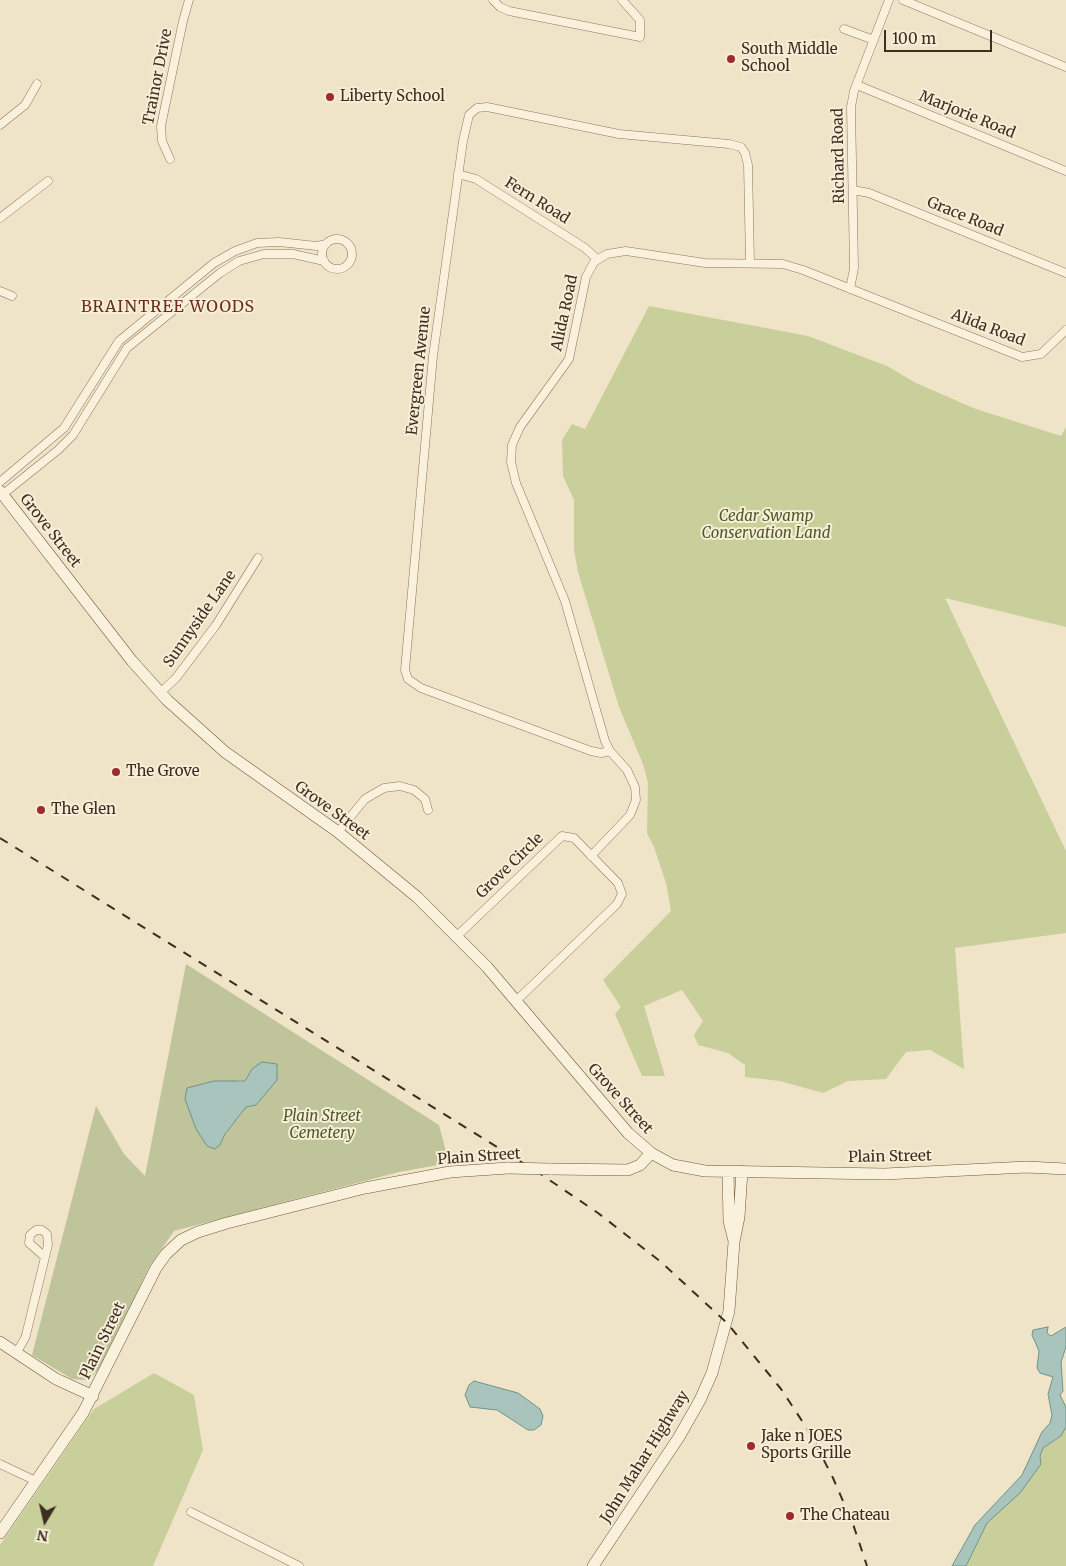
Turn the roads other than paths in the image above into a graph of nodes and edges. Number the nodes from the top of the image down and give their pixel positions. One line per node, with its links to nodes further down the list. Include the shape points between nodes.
1 (189, 0): 12 (street, Trainor Drive, via 160,126)
2 (493, 0): 3 (street, via 500,8 640,37 640,20)
3 (622, 0)
4 (889, 0): 7 (street, Richard Road)
5 (903, 0): 8 (street)
6 (844, 29): 7 (street)
7 (874, 40): 10 (street, Richard Road)
8 (1066, 67)
9 (38, 84): 11 (street, via 25,105)
10 (857, 85): 13 (street, Marjorie Road); 16 (street, Richard Road, via 850,111)
11 (0, 125)
12 (170, 159)
13 (1066, 171)
14 (458, 174): 19 (street, Fern Road, via 476,179 585,248); 21 (street, Evergreen Avenue, via 467,119 480,107 619,134 738,146 745,152 748,165); 35 (street, Evergreen Avenue, via 431,370 406,674 421,688 584,749 601,753)
15 (48, 181): 17 (street)
16 (853, 190): 22 (street, Grace Road, via 869,193); 23 (street, Richard Road, via 854,268)
17 (0, 218)
18 (326, 244): 20 (street, via 322,251); 20 (street, via 334,239 344,240 352,248 352,256 350,264 340,269 332,268); 26 (street, via 273,242 246,246 218,260)
19 (597, 259): 21 (street, Alida Road, via 626,250 705,264); 35 (street, Alida Road, via 586,278 569,359 520,427 512,445 511,462 516,483 565,601)
20 (324, 261): 27 (street, via 284,254 254,256 229,266)
21 (750, 262): 23 (street, Alida Road, via 795,267)
22 (1066, 273)
23 (850, 289): 28 (street, Alida Road, via 1022,357 1041,354)
24 (0, 291): 25 (street)
25 (12, 296)
26 (170, 298): 27 (street); 29 (street, via 119,340)
27 (178, 306): 30 (street, via 127,348)
28 (1066, 330)
29 (92, 382): 30 (street); 31 (street, via 61,432)
30 (102, 388): 32 (street, via 69,439)
31 (0, 482)
32 (1, 493): 34 (street, Grove Street)
33 (258, 558): 34 (street, Sunnyside Lane, via 220,619 176,678)
34 (160, 693): 37 (street, Grove Street, via 225,752)
35 (610, 751): 38 (street, via 630,774 636,800 630,815)
36 (428, 810): 37 (street, via 425,799 414,790 400,786 384,788 365,799)
37 (338, 832): 39 (street, Grove Street, via 407,888)
38 (591, 856): 39 (street, Grove Circle, via 571,837 559,838); 40 (street, Grove Circle, via 620,886 620,901)
39 (457, 936): 40 (street, Grove Street)
40 (516, 1001): 41 (street, Grove Street, via 628,1133)
41 (651, 1153): 43 (street, Plain Street, via 686,1168); 49 (street, Plain Street, bridge, via 640,1165 628,1170 460,1170 383,1184 274,1210 185,1238 156,1268)
42 (1066, 1169): 44 (street, Plain Street, via 1017,1167 896,1174)
43 (728, 1171): 44 (street, Plain Street); 45 (street, John Mahar Highway, via 729,1221)
44 (742, 1171): 45 (street, John Mahar Highway, via 740,1217)
45 (734, 1242): 55 (street, John Mahar Highway, via 729,1311 712,1373 679,1437)
46 (45, 1257): 46 (street, via 49,1238 44,1231 34,1231 28,1240); 48 (street, via 24,1338)
47 (0, 1342): 48 (street, Plain Street)
48 (16, 1352): 49 (street, Plain Street, via 56,1378)
49 (93, 1396): 51 (street)
50 (0, 1464): 51 (street)
51 (36, 1481): 53 (street)
52 (191, 1512): 54 (street)
53 (0, 1533)
54 (299, 1566)
55 (593, 1566)

